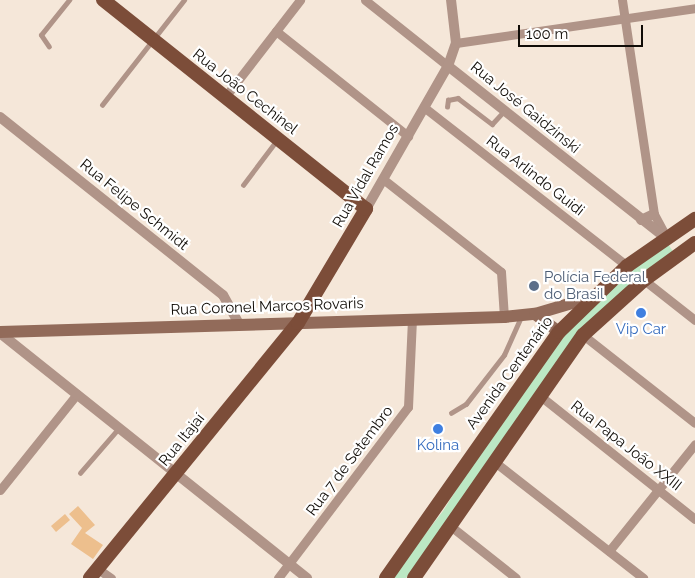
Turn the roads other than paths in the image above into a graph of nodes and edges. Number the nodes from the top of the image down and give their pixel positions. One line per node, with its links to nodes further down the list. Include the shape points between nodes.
1 (69, 0): 13 (lane, via 40,35)
2 (184, 0): 11 (lane)
3 (300, 0): 10 (street)
4 (365, 0): 14 (street, Rua José Gaidzinski)
5 (451, 0): 12 (street)
6 (622, 0): 9 (street)
7 (109, 2): 11 (main road, Rua João Cechinel)
8 (695, 8): 9 (street)
9 (625, 18): 12 (street); 26 (street)
10 (276, 31): 15 (street); 21 (street)
11 (153, 40): 15 (main road, Rua João Cechinel); 16 (lane)
12 (456, 43): 14 (street, Rua Vidal Ramos)
13 (49, 47)
14 (448, 66): 18 (street, Rua Vidal Ramos); 19 (street, Rua José Gaidzinski)
15 (225, 97): 22 (main road, Rua João Cechinel)
16 (102, 105)
17 (447, 107): 19 (lane, via 448,100 458,98 492,124)
18 (425, 108): 21 (street, Rua Vidal Ramos); 32 (street, Rua Arlindo Guidi)
19 (504, 111): 28 (street, Rua José Gaidzinski)
20 (0, 117): 41 (street, Rua Felipe Schmidt, via 223,295)
21 (408, 136): 23 (street, Rua Vidal Ramos)
22 (278, 139): 24 (lane); 25 (main road, Rua João Cechinel)
23 (383, 179): 25 (street, Rua Vidal Ramos); 37 (street, via 502,272)
24 (243, 185)
25 (366, 208): 40 (main road, Rua Vidal Ramos)
26 (654, 214): 28 (street); 29 (street)
27 (695, 219): 29 (main road, Avenida Centenário)
28 (641, 220): 29 (street, Rua José Gaidzinski)
29 (666, 238): 31 (main road); 32 (main road, Avenida Centenário)
30 (695, 243): 31 (main road)
31 (683, 251): 33 (main road)
32 (628, 266): 34 (main road, Avenida Centenário)
33 (644, 280): 39 (street); 44 (main road)
34 (592, 297): 35 (main road, Rua Coronel Marcos Rovaris); 43 (main road, Avenida Centenário)
35 (535, 314): 36 (main road, Rua Coronel Marcos Rovaris); 43 (main road)
36 (521, 316): 37 (main road, Rua Coronel Marcos Rovaris); 47 (lane, via 504,355 466,404)
37 (504, 317): 38 (main road, Rua Coronel Marcos Rovaris)
38 (412, 319): 40 (main road, Rua Coronel Marcos Rovaris); 59 (street, Rua 7 de Setembro, via 408,407)
39 (695, 320)
40 (298, 323): 41 (main road, Rua Coronel Marcos Rovaris); 53 (main road, Rua Itajaí)
41 (239, 324): 42 (main road, Rua Coronel Marcos Rovaris)
42 (0, 332): 45 (street)
43 (559, 332): 64 (main road, Avenida Centenário)
44 (583, 335): 46 (main road); 48 (street)
45 (77, 394): 49 (street); 54 (street)
46 (539, 396): 51 (main road); 55 (street, Rua Papa João XXIII)
47 (451, 413)
48 (695, 423)
49 (120, 428): 52 (lane); 53 (street)
50 (695, 444): 55 (street)
51 (496, 463): 57 (main road); 58 (street)
52 (80, 473)
53 (176, 473): 59 (street); 60 (main road, Rua Itajaí)
54 (0, 490)
55 (658, 490): 56 (street, Rua Papa João XXIII); 58 (street)
56 (695, 519)
57 (453, 528): 65 (main road); 66 (street)
58 (609, 551): 67 (street)
59 (290, 564): 62 (street, Rua 7 de Setembro); 63 (street)
60 (94, 573): 61 (street)
61 (111, 578)
62 (278, 578)
63 (307, 578)
64 (386, 578)
65 (414, 578)
66 (516, 578)
67 (643, 578)

